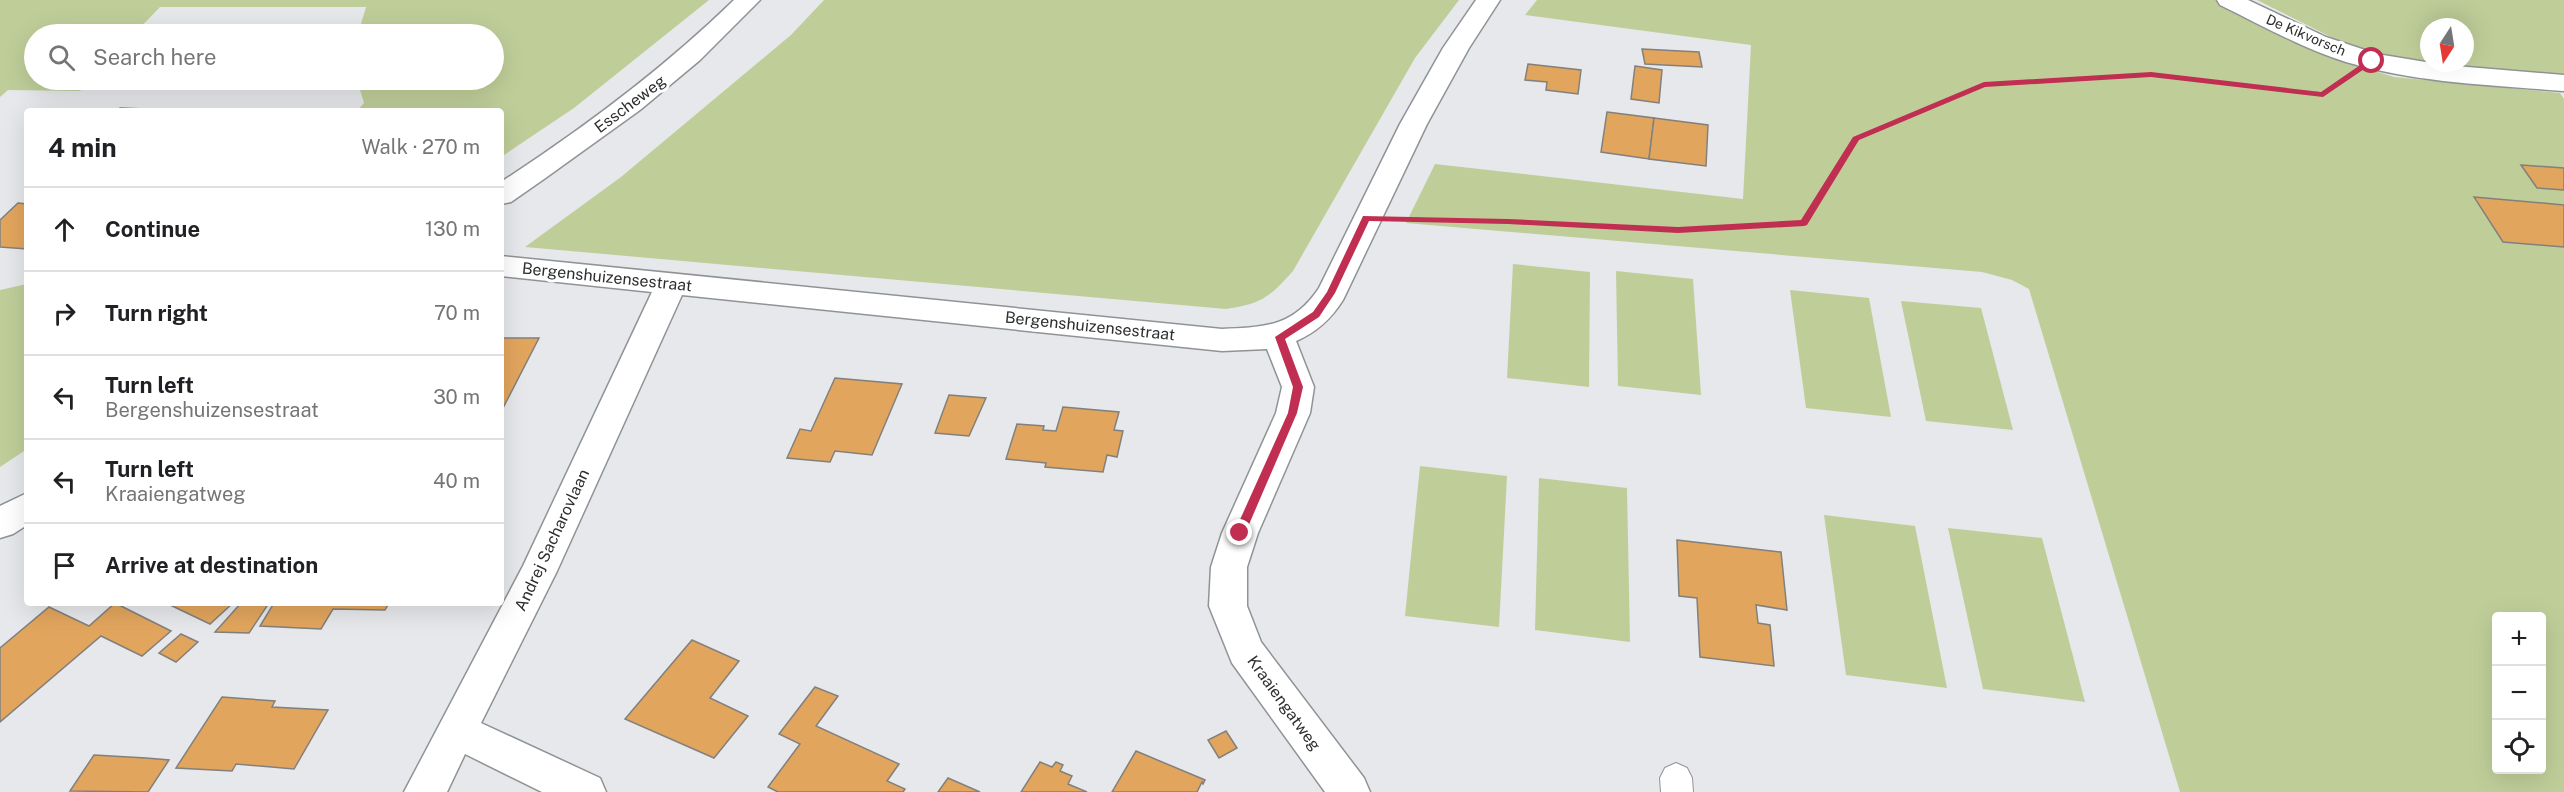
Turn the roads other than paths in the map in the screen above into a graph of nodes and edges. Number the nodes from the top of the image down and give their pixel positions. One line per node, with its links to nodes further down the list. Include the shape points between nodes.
1 (748, 0): 5 (street, Esscheweg, via 709,40 647,93)
2 (1488, 0): 8 (street, Bergenshuizensestraat, via 1461,38 1396,157 1331,293 1316,314)
3 (2229, 0): 4 (street, De Kikvorsch, via 2326,46 2372,61 2442,74)
4 (2564, 83)
5 (504, 193)
6 (504, 266): 7 (street, Bergenshuizensestraat)
7 (672, 283): 8 (street, Bergenshuizensestraat, via 1222,340); 11 (street, Andrej Sacharovlaan, via 539,571)
8 (1279, 337): 14 (street, Kraaiengatweg, via 1298,387 1293,413 1229,567 1228,606 1246,651)
9 (24, 509): 10 (street)
10 (0, 524)
11 (458, 731): 12 (street, Andrej Sacharovlaan); 13 (street)
12 (425, 792)
13 (585, 792)
14 (1348, 792)

